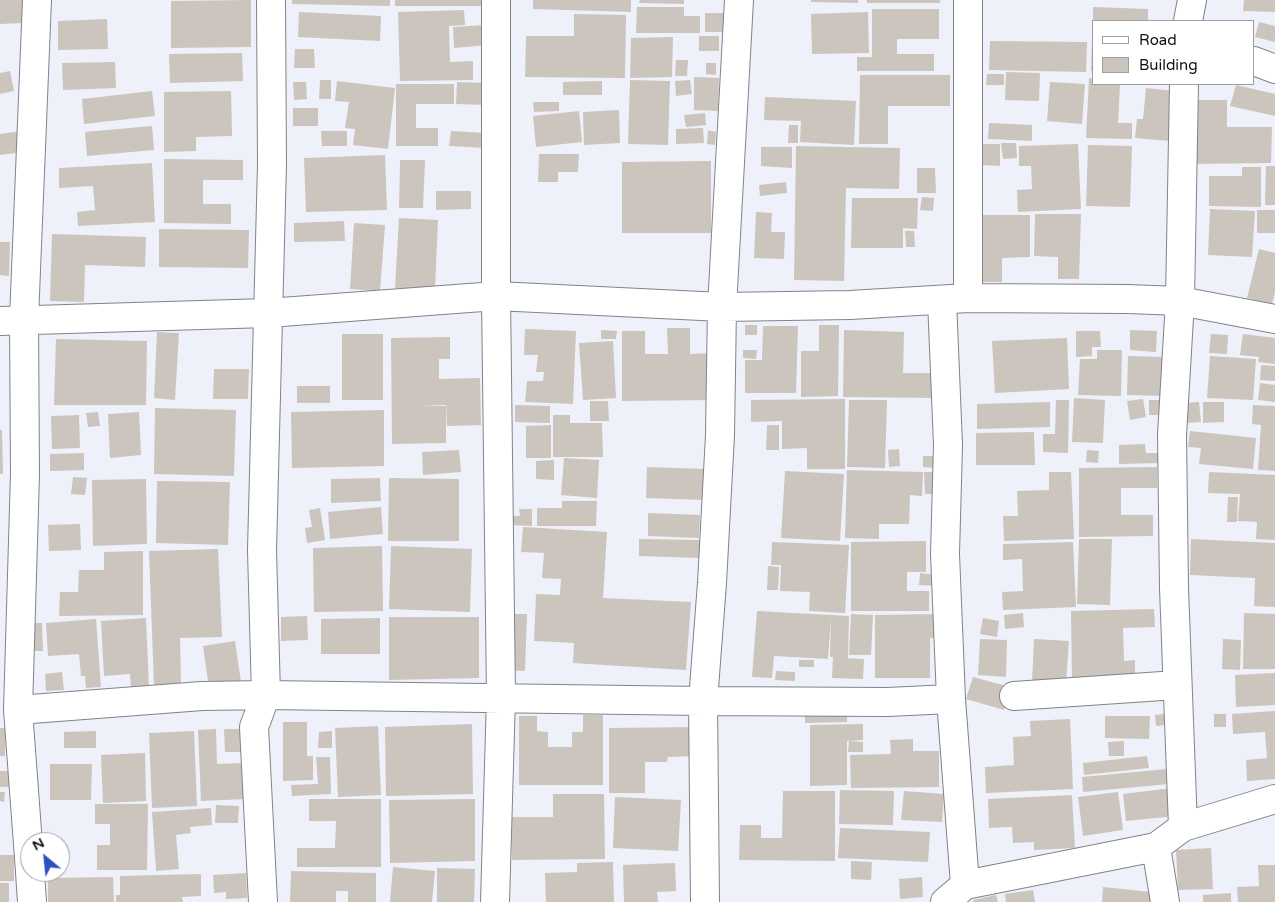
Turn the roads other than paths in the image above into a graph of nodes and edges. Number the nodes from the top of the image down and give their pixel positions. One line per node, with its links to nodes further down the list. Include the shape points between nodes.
1 (37, 0): 17 (street)
2 (271, 0): 15 (street, via 272,164)
3 (496, 0): 11 (street)
4 (739, 0): 14 (street)
5 (968, 0): 12 (street)
6 (1192, 0): 7 (street)
7 (1188, 20)
8 (1255, 61): 9 (street)
9 (1275, 69)
10 (1184, 85): 13 (street)
11 (496, 296): 14 (street); 15 (street); 21 (street)
12 (955, 299): 13 (street); 14 (street); 22 (street, via 945,554)
13 (1180, 301): 16 (street); 18 (street, via 1172,435)
14 (722, 307): 23 (street, via 720,435)
15 (268, 313): 17 (street); 19 (street, via 262,550)
16 (1275, 319)
17 (12, 320): 24 (street, via 25,474)
18 (1177, 685): 20 (street); 26 (street)
19 (266, 695): 21 (street); 24 (street, via 202,696); 32 (street, via 254,727)
20 (1014, 696)
21 (501, 698): 23 (street); 33 (street)
22 (951, 699): 23 (street); 30 (street)
23 (703, 701): 34 (street)
24 (18, 710): 27 (street)
25 (1275, 799): 26 (street)
26 (1182, 826): 28 (street)
27 (27, 832)
28 (1156, 847): 30 (street); 35 (street)
29 (31, 882): 31 (street)
30 (955, 894)
31 (32, 902)
32 (263, 902)
33 (495, 902)
34 (705, 902)
35 (1165, 902)

